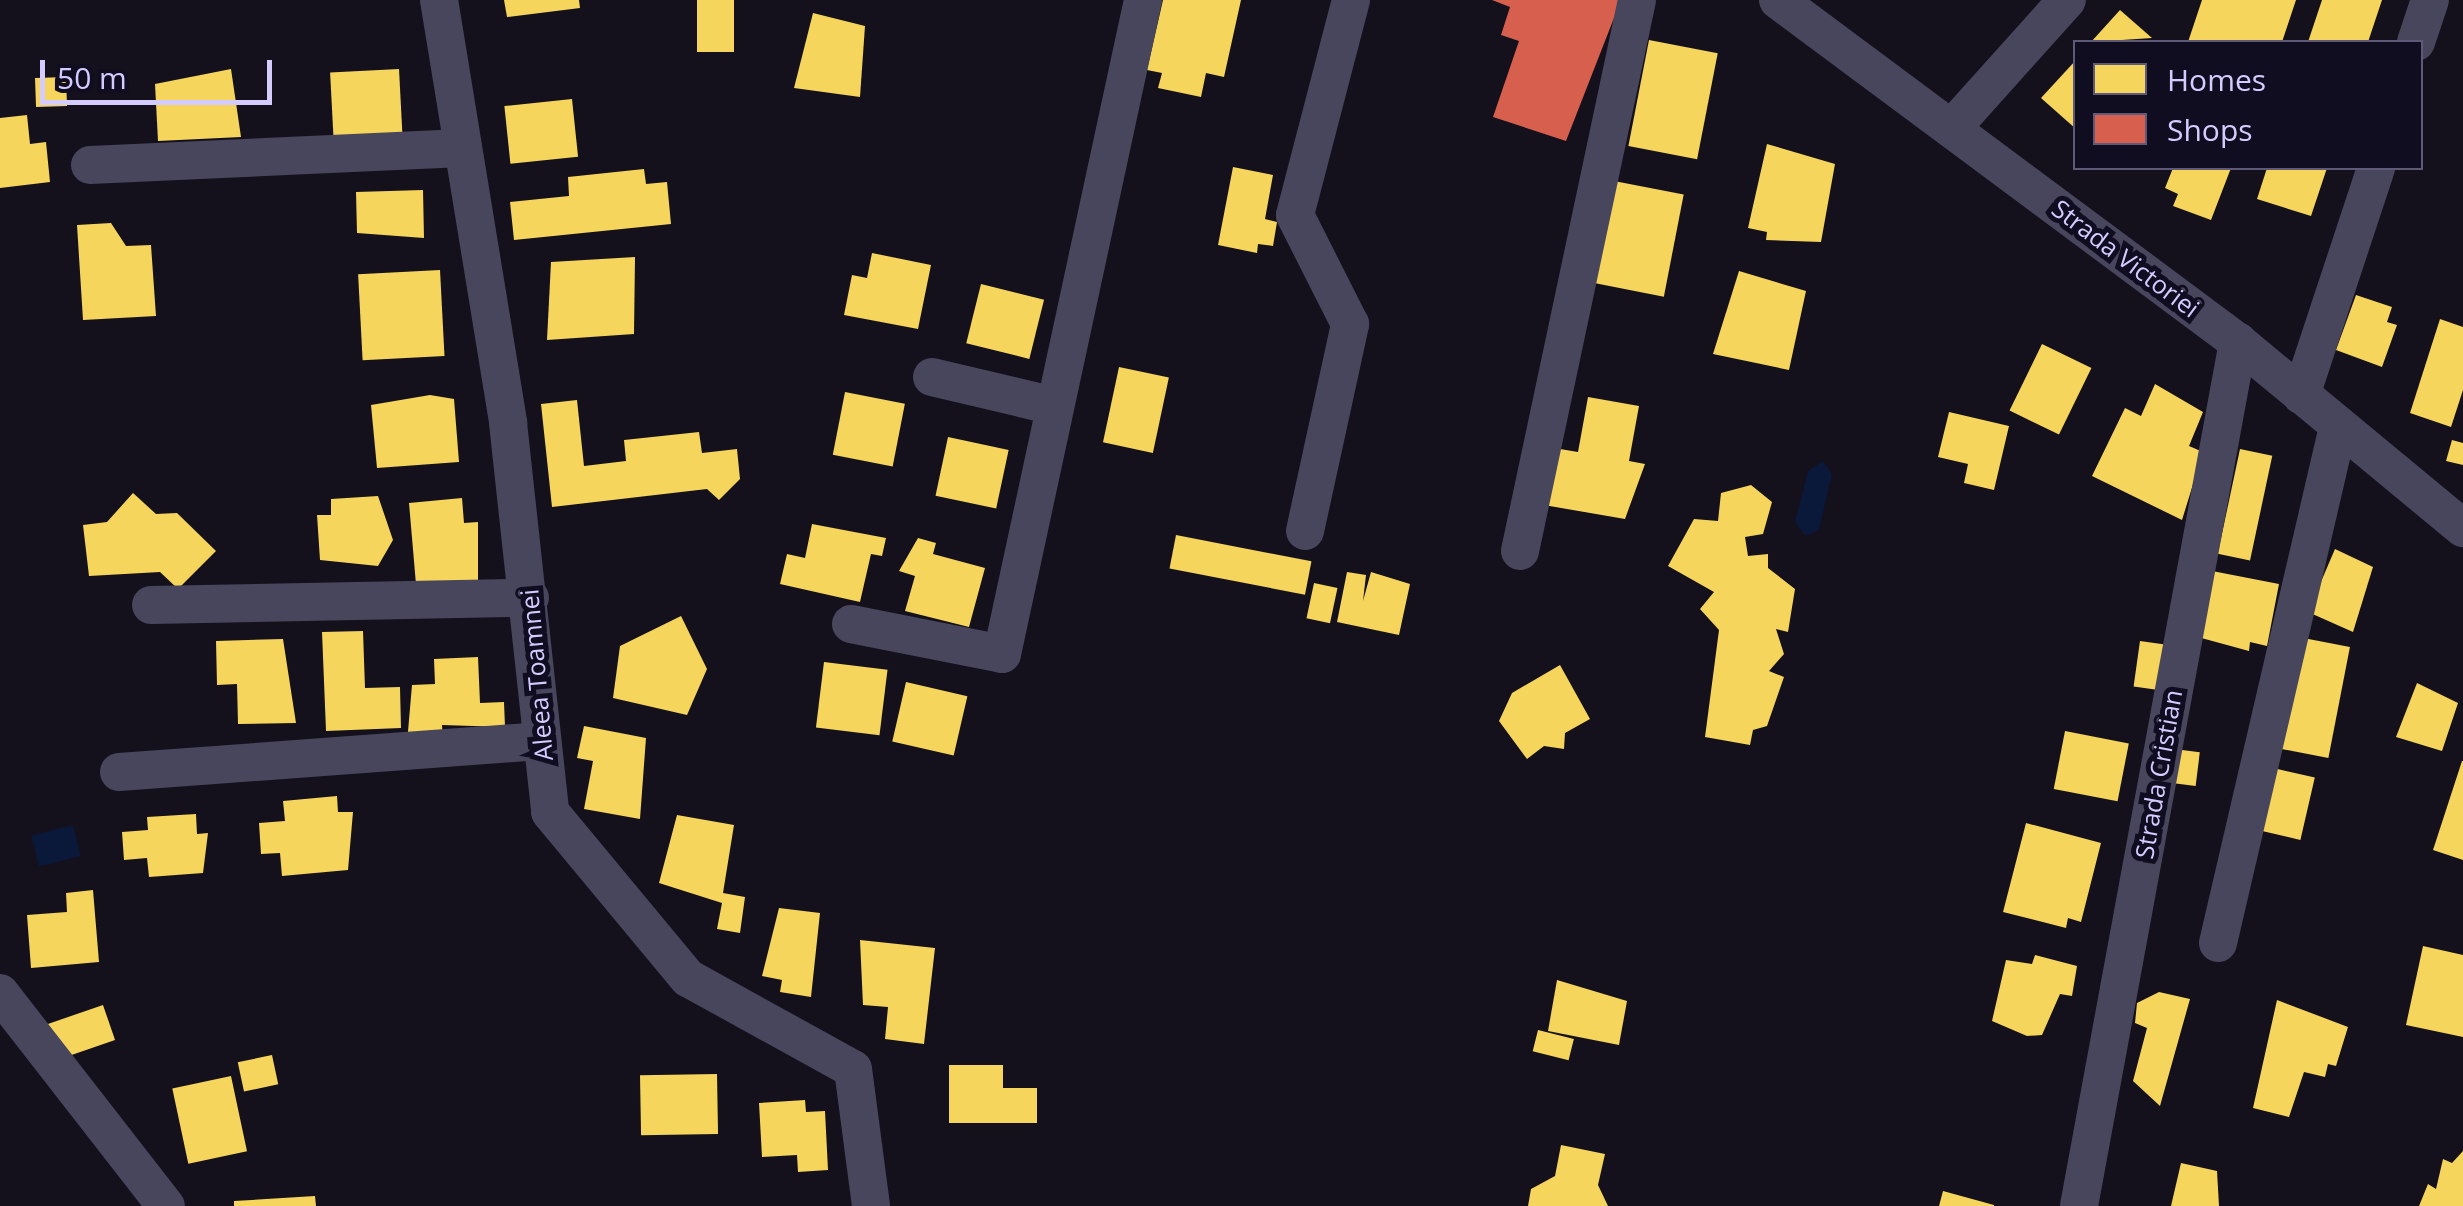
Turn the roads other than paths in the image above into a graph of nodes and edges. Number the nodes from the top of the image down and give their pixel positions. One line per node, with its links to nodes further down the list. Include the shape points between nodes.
1 (439, 0): 10 (street, Aleea Toamnei)
2 (1143, 0): 16 (street)
3 (1351, 0): 19 (street, via 1295,215 1350,324)
4 (1637, 0): 20 (street)
5 (1778, 0): 9 (street, Strada Victoriei)
6 (2068, 0): 9 (street)
7 (2430, 0): 8 (street)
8 (2417, 40)
9 (1952, 128): 13 (street, Strada Victoriei)
10 (463, 148): 11 (street); 21 (street, Aleea Toamnei)
11 (90, 165)
12 (2375, 170): 15 (street)
13 (2238, 342): 15 (street, Strada Victoriei); 30 (street, Strada Cristian)
14 (932, 377): 16 (street)
15 (2301, 395): 17 (street, Strada Victoriei)
16 (1056, 406): 23 (street, via 1002,654)
17 (2338, 426): 18 (street, Strada Victoriei); 26 (street)
18 (2463, 528)
19 (1304, 531)
20 (1520, 551)
21 (530, 598): 22 (street); 24 (street, Aleea Toamnei)
22 (151, 605)
23 (851, 624)
24 (540, 740): 25 (street); 29 (street, Aleea Toamnei, via 550,812 688,978 853,1069)
25 (119, 772)
26 (2218, 944)
27 (0, 993): 28 (street)
28 (166, 1206)
29 (871, 1206)
30 (2079, 1206)

